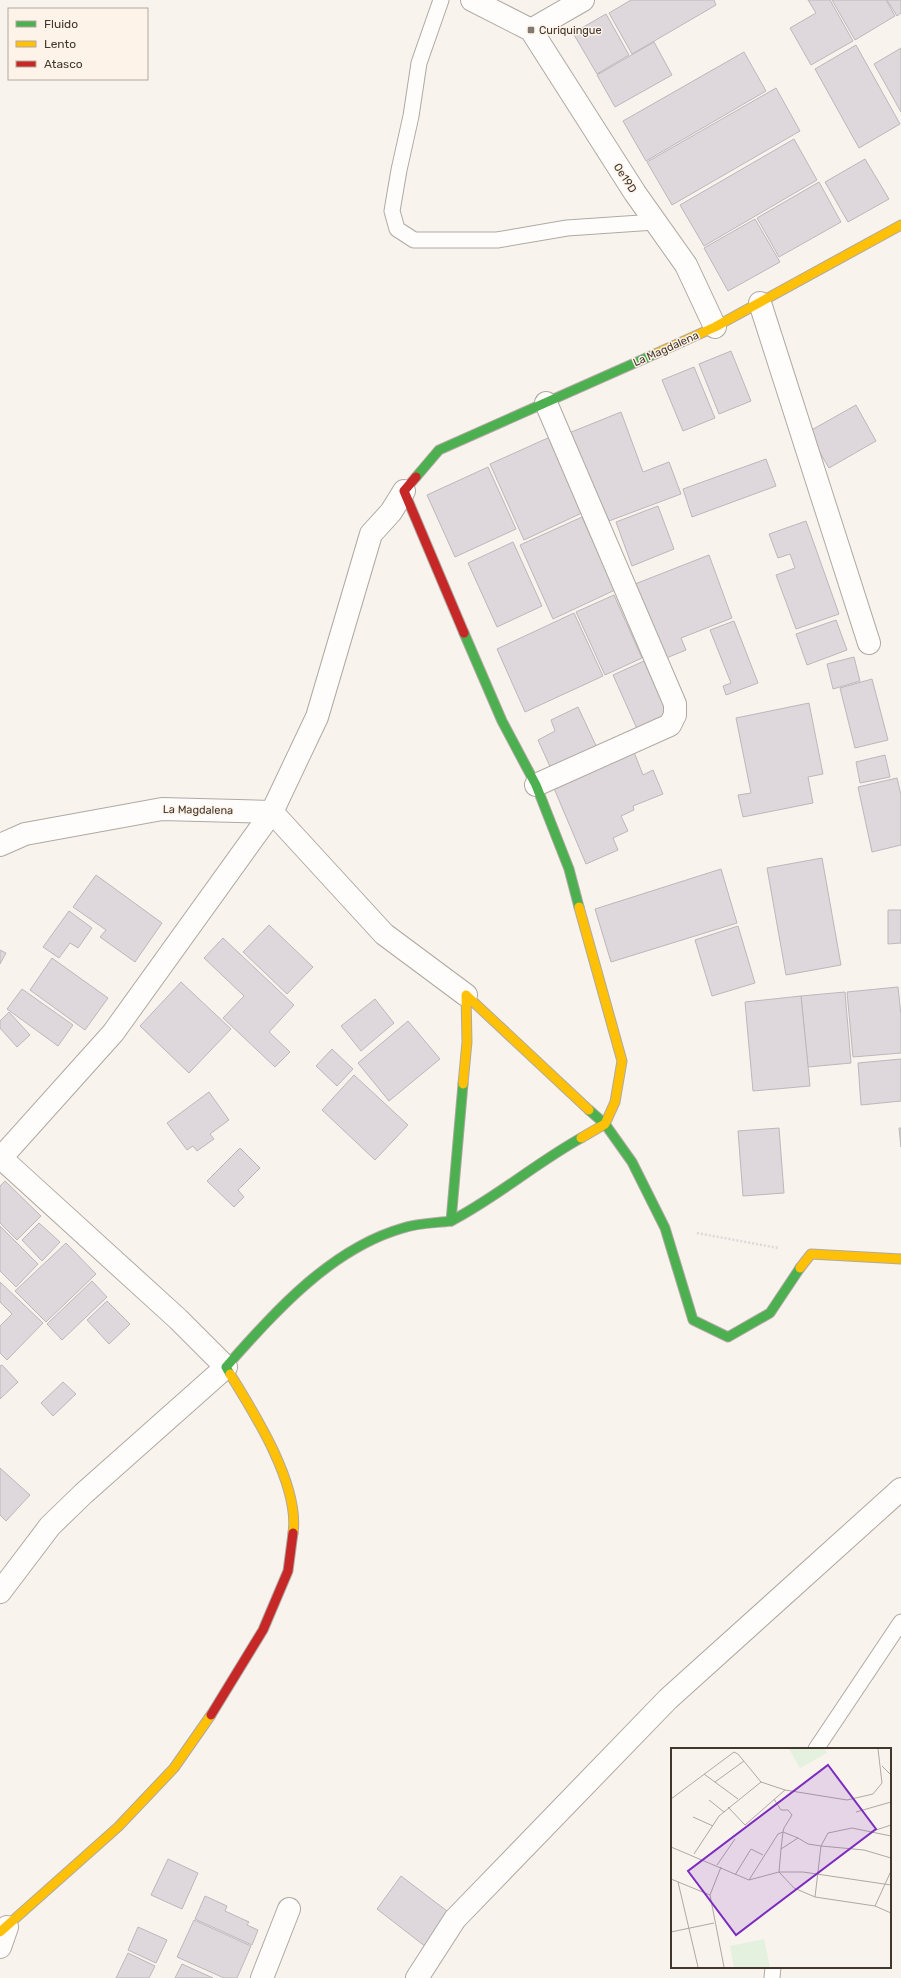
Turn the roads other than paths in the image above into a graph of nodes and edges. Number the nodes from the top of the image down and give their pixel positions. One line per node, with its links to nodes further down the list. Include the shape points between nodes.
1 (440, 0): 5 (lane, via 419,63 392,211 397,230 414,240 497,240 567,228)
2 (472, 0): 4 (street)
3 (583, 0): 4 (street)
4 (531, 30): 5 (street, Oe19D)
5 (655, 222): 8 (street, Oe19D, via 686,265)
6 (901, 225): 7 (street, La Magdalena)
7 (760, 303): 8 (street, La Magdalena); 11 (street)
8 (715, 327): 9 (street, La Magdalena)
9 (546, 403): 10 (street, La Magdalena, via 439,450); 12 (street, via 675,704 676,715 670,725)
10 (404, 491): 12 (street, via 502,721); 13 (street, via 391,512 371,534 317,717)
11 (869, 642)
12 (536, 785): 16 (street, via 569,869 622,1061 615,1102)
13 (272, 812): 14 (street, La Magdalena, via 162,809 25,834); 15 (street, via 384,934); 17 (street, via 113,1033)
14 (0, 845)
15 (466, 995): 16 (street); 18 (street, via 467,1042)
16 (605, 1124): 18 (street, via 554,1153 472,1210); 19 (street, via 632,1162 665,1228 693,1320 728,1337 770,1313 811,1254)
17 (0, 1158): 20 (street, via 178,1319)
18 (451, 1221): 20 (street, via 403,1228 361,1246 325,1269 276,1312)
19 (901, 1260)
20 (226, 1367): 22 (street, via 50,1526); 26 (street, via 261,1424 287,1485 295,1522 288,1571 263,1630 224,1696 174,1768 118,1827)
21 (901, 1489): 29 (street, via 668,1699 455,1919)
22 (0, 1592)
23 (901, 1622): 24 (lane)
24 (817, 1748)
25 (288, 1909): 28 (street)
26 (2, 1935)
27 (773, 1968): 30 (lane)
28 (262, 1978)
29 (417, 1978)
30 (772, 1978)

